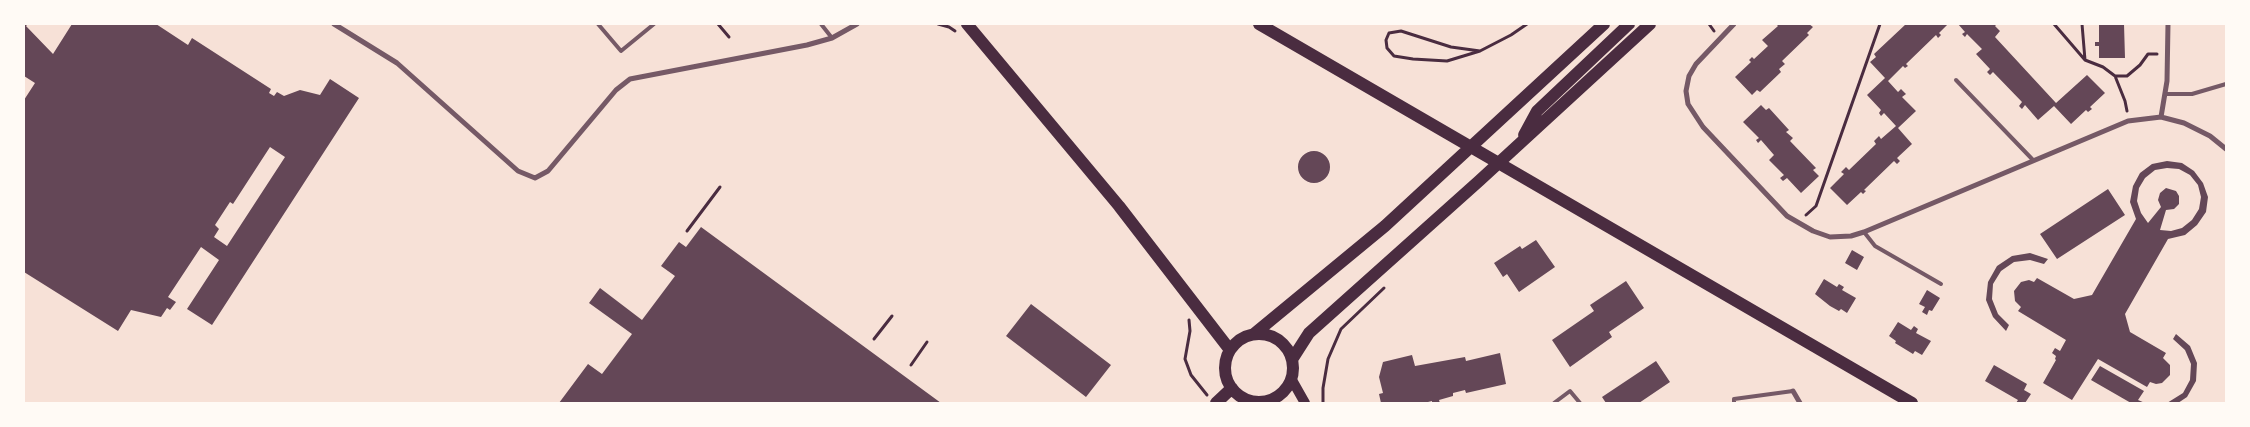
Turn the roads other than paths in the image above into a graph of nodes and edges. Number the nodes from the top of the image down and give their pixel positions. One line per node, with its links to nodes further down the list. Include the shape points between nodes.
1 (334, 24): 13 (street, via 397,63 518,171 535,178 548,171 616,90 630,79)
2 (598, 24): 3 (lane, via 621,51)
3 (654, 24)
4 (821, 24): 13 (lane)
5 (858, 24): 13 (street)
6 (966, 24): 24 (main road, via 1119,206)
7 (1259, 24): 36 (main road)
8 (1604, 24): 23 (main road, via 1385,226)
9 (1629, 24): 18 (main road, via 1537,111)
10 (1650, 24): 18 (main road)
11 (1734, 24): 21 (street, via 1696,64 1689,76 1688,104 1703,127 1787,216 1830,237)
12 (2168, 24): 16 (street)
13 (832, 38)
14 (1956, 80): 20 (lane)
15 (2226, 84): 16 (lane, via 2192,94)
16 (2165, 94): 17 (street)
17 (2162, 117): 19 (street, via 2184,123 2210,136); 20 (street, via 2128,122)
18 (1518, 146): 25 (main road, via 1309,334)
19 (2226, 149)
20 (2033, 160): 21 (street)
21 (1864, 232): 22 (lane, via 1875,246)
22 (1941, 284)
23 (1254, 334): 24 (main road, via 1237,342); 25 (main road, via 1274,336 1289,349)
24 (1230, 350): 27 (main road, via 1225,369)
25 (1292, 358): 26 (main road)
26 (1292, 380): 29 (main road, via 1281,395); 31 (main road)
27 (1232, 388): 29 (main road, via 1246,399); 30 (main road)
28 (1793, 391): 34 (lane, via 1734,399); 35 (street)
29 (1264, 402)
30 (1216, 403)
31 (1305, 403)
32 (1554, 403): 33 (lane, via 1570,391)
33 (1580, 403)
34 (1734, 403)
35 (1800, 403)
36 (1912, 403)

